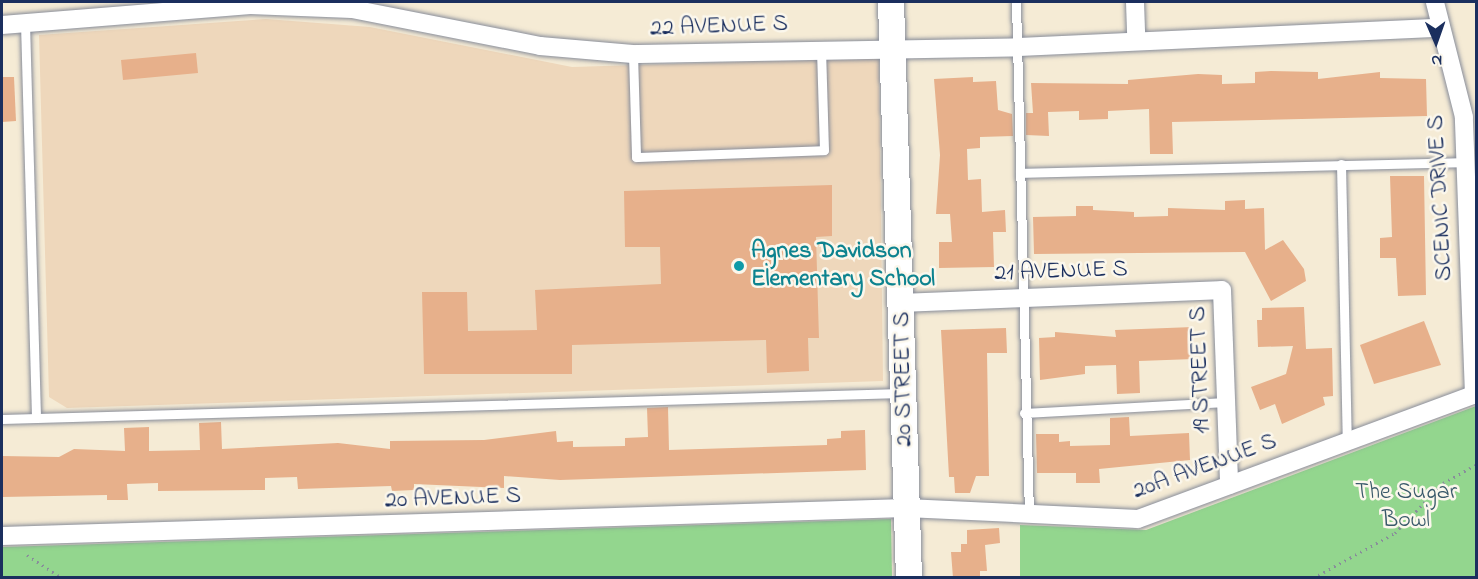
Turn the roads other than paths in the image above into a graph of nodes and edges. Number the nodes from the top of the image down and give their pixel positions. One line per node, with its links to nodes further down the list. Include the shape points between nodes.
1 (891, 2): 10 (street, 20 STREET S)
2 (1016, 2): 11 (lane)
3 (1135, 2): 9 (street)
4 (1435, 2): 8 (street, SCENIC DRIVE S)
5 (136, 7): 6 (street, 22 AVENUE S); 13 (street, 22 AVENUE S, via 250,5 352,9 530,45)
6 (25, 23): 7 (street, 22 AVENUE S); 24 (lane)
7 (2, 25)
8 (1441, 28): 9 (street, 22 AVENUE S); 14 (street, SCENIC DRIVE S, via 1464,117)
9 (1136, 38): 11 (street, 22 AVENUE S)
10 (892, 45): 11 (street, 22 AVENUE S); 12 (street, 22 AVENUE S); 19 (street, 20 STREET S)
11 (1017, 47): 16 (lane)
12 (821, 48): 13 (street, 22 AVENUE S); 13 (lane, via 824,150 636,157)
13 (633, 54)
14 (1466, 162): 15 (lane); 21 (street, SCENIC DRIVE S)
15 (1341, 164): 16 (lane); 26 (lane)
16 (1020, 173): 18 (lane)
17 (1222, 290): 18 (street, 21 AVENUE S); 22 (street, 19 STREET S)
18 (1020, 298): 19 (street, 21 AVENUE S); 23 (lane)
19 (903, 303): 20 (street, 20 STREET S)
20 (904, 392): 24 (lane); 28 (street, 20 STREET S)
21 (1474, 395): 26 (street, 20A AVENUE S)
22 (1226, 402): 23 (lane); 27 (street, 19 STREET S)
23 (1024, 413): 29 (lane)
24 (36, 417): 25 (lane)
25 (2, 419)
26 (1347, 440): 27 (street, 20A AVENUE S)
27 (1229, 485): 29 (street, 20A AVENUE S, via 1138,519)
28 (906, 508): 29 (street, 20A AVENUE S); 30 (street, 20 AVENUE S); 31 (street, 20 STREET S)
29 (1029, 514)
30 (2, 536)
31 (909, 578)

